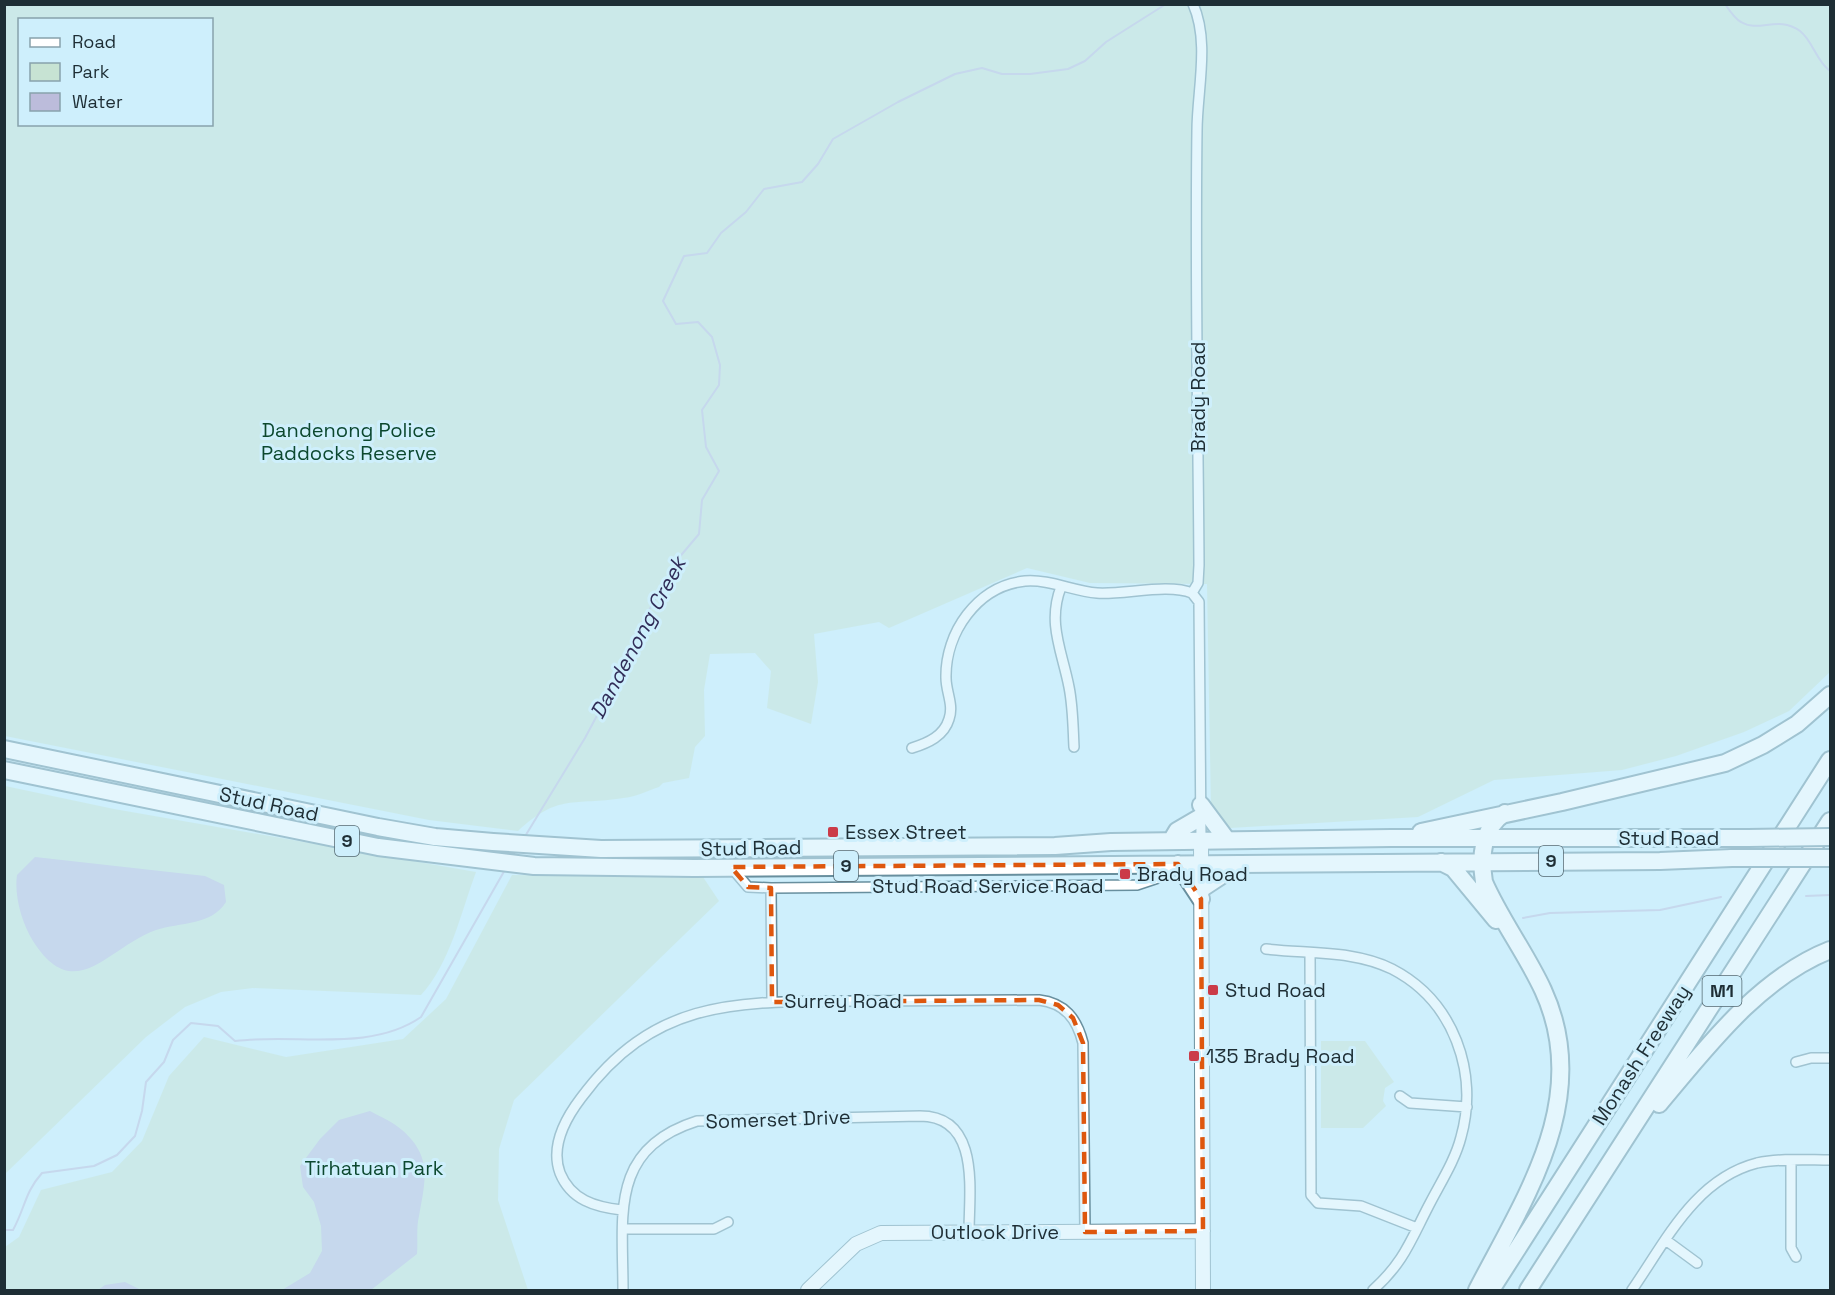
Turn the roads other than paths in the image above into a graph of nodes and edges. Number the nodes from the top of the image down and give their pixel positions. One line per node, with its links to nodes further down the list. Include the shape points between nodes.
1 (1193, 4): 3 (street, Brady Road, via 1201,37 1197,131 1199,565 1198,583)
2 (1061, 587): 3 (street, via 1104,593); 5 (street, via 1056,598 1055,632 1071,696); 6 (street, via 1037,581 1015,583 992,592 970,610 948,653 948,723 940,735)
3 (1192, 592): 10 (street, Brady Road, via 1199,602)
4 (1830, 695): 11 (highway, via 1797,723 1725,763)
5 (1074, 747)
6 (912, 748)
7 (4, 749): 16 (highway, Stud Road / 9, via 378,827 493,843 601,849 938,847)
8 (1830, 760): 55 (highway, Monash Freeway / M1)
9 (4, 770): 25 (highway, Stud Road / 9, via 378,847 484,862)
10 (1201, 811): 16 (highway); 17 (street, Brady Road); 18 (highway)
11 (1505, 813): 14 (highway); 15 (highway, via 1491,823)
12 (1830, 821): 37 (highway, Monash Freeway / M1)
13 (1830, 837): 15 (highway, Stud Road / 9, bridge)
14 (1391, 838): 15 (highway, Stud Road / 9); 18 (highway, Stud Road / 9)
15 (1485, 839): 20 (highway)
16 (1171, 840): 17 (highway, Stud Road / 9)
17 (1201, 840): 18 (highway, Stud Road / 9); 24 (main road, Brady Road)
18 (1227, 840)
19 (1830, 858): 20 (highway, Stud Road / 9, bridge)
20 (1483, 861): 21 (highway, Stud Road / 9); 28 (highway, via 1484,882)
21 (1441, 862): 22 (highway, Stud Road / 9); 28 (highway, via 1453,868 1502,926)
22 (1240, 863): 24 (highway, Stud Road / 9); 27 (highway)
23 (1178, 864): 24 (highway, Stud Road / 9); 25 (highway, Stud Road / 9); 26 (street, Stud Road Service Road, via 1158,878 1137,885); 27 (highway)
24 (1201, 864): 27 (main road, Brady Road)
25 (731, 867): 26 (street, Stud Road Service Road, via 748,887)
26 (771, 888): 32 (street)
27 (1201, 894): 44 (main road, Brady Road)
28 (1511, 931): 54 (highway, via 1544,992 1559,1040 1561,1075 1556,1116 1542,1164)
29 (1266, 950): 31 (street)
30 (1830, 950): 37 (highway, via 1792,970 1743,1011 1705,1049)
31 (1310, 954): 36 (street, via 1369,960 1420,988 1444,1015 1460,1046 1468,1078); 42 (street, via 1311,1195 1318,1203 1361,1206)
32 (772, 1002): 40 (street, Surrey Road, via 728,1004 677,1020 619,1056 582,1096 560,1136 560,1172 570,1189 583,1200); 46 (street, Surrey Road, via 1039,1000 1067,1011 1079,1027 1083,1043)
33 (1830, 1058): 34 (street)
34 (1796, 1062)
35 (1400, 1096): 36 (street, via 1410,1103)
36 (1467, 1107): 42 (street, via 1461,1138)
37 (1613, 1160): 56 (highway, Monash Freeway / M1)
38 (1830, 1160): 39 (street)
39 (1791, 1161): 47 (street, via 1760,1163 1736,1170 1712,1184 1686,1210); 48 (street, via 1791,1248)
40 (622, 1210): 43 (street, Somerset Drive); 45 (street, Somerset Drive, via 628,1181 645,1151 663,1136 686,1125 721,1120 926,1116 949,1125 966,1148)
41 (728, 1222): 43 (street, via 714,1229)
42 (1417, 1228): 53 (street, via 1394,1271)
43 (623, 1229): 50 (street, Somerset Drive)
44 (1203, 1231): 46 (main road, Outlook Drive); 52 (main road, Brady Road)
45 (969, 1232): 46 (main road, Outlook Drive); 51 (main road, Outlook Drive, via 881,1233 856,1244)
46 (1085, 1232)
47 (1667, 1241): 49 (street); 57 (street)
48 (1796, 1257)
49 (1697, 1263)
50 (623, 1290)
51 (809, 1290)
52 (1203, 1290)
53 (1373, 1290)
54 (1477, 1290)
55 (1491, 1290)
56 (1528, 1290)
57 (1632, 1290)

